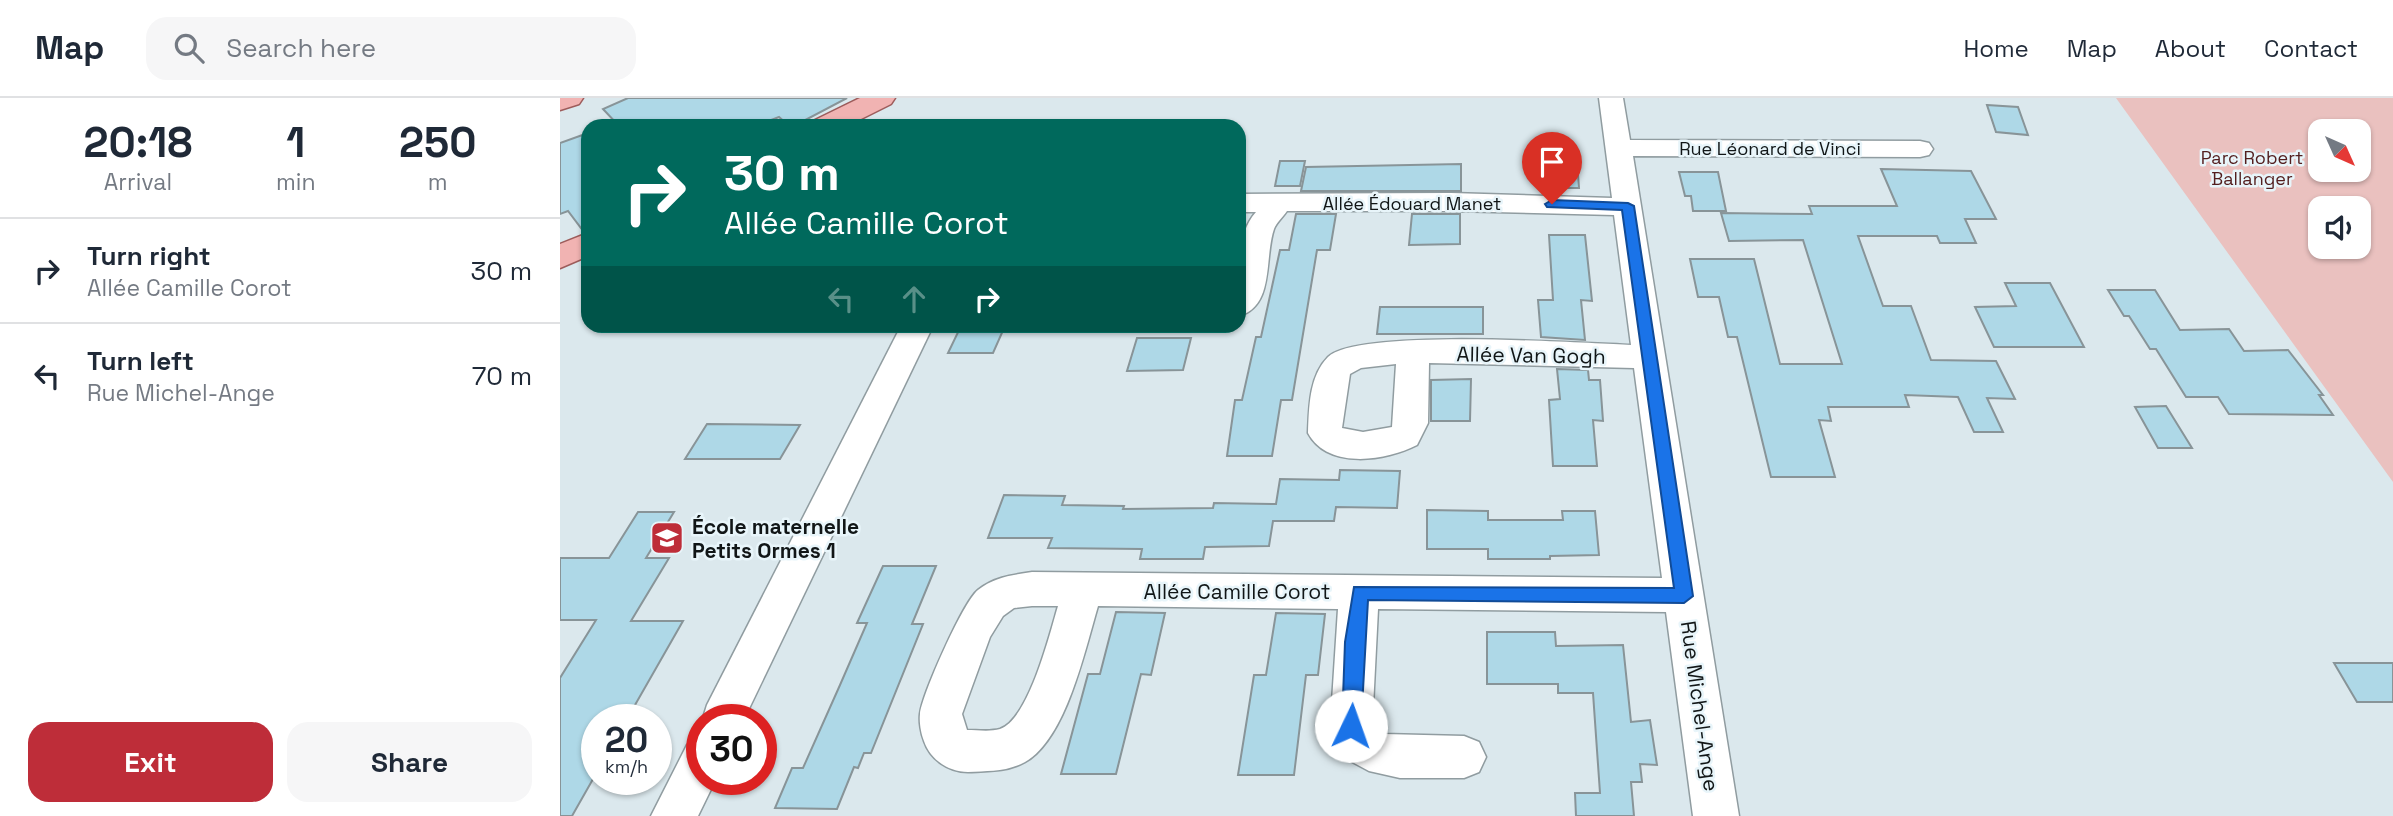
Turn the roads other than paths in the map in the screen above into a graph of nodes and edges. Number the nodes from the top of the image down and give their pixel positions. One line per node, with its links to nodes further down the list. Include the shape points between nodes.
1 (569, 98): 4 (main road)
2 (881, 98): 5 (main road)
3 (1611, 98): 6 (street, Rue Michel-Ange)
4 (560, 102)
5 (839, 119)
6 (1619, 148): 7 (street, Rue Léonard de Vinci); 10 (street, Rue Michel-Ange)
7 (1920, 149)
8 (1280, 202): 9 (street, Allée Édouard Manet); 10 (street, Allée Édouard Manet); 13 (street, via 1260,225)
9 (1246, 203)
10 (1628, 206): 16 (street, Rue Michel-Ange)
11 (581, 246): 12 (main road)
12 (560, 257)
13 (1246, 299)
14 (914, 333): 20 (street)
15 (1413, 352): 16 (street, Allée Van Gogh)
16 (1650, 357): 19 (street, Rue Michel-Ange)
17 (1083, 590): 18 (street, Allée Camille Corot)
18 (1360, 592): 19 (street, Allée Camille Corot); 21 (street, via 1354,642 1353,737 1365,750 1377,754)
19 (1684, 596): 24 (street, Rue Michel-Ange)
20 (729, 704)
21 (1464, 757)
22 (686, 792): 23 (street)
23 (674, 816)
24 (1716, 816)

